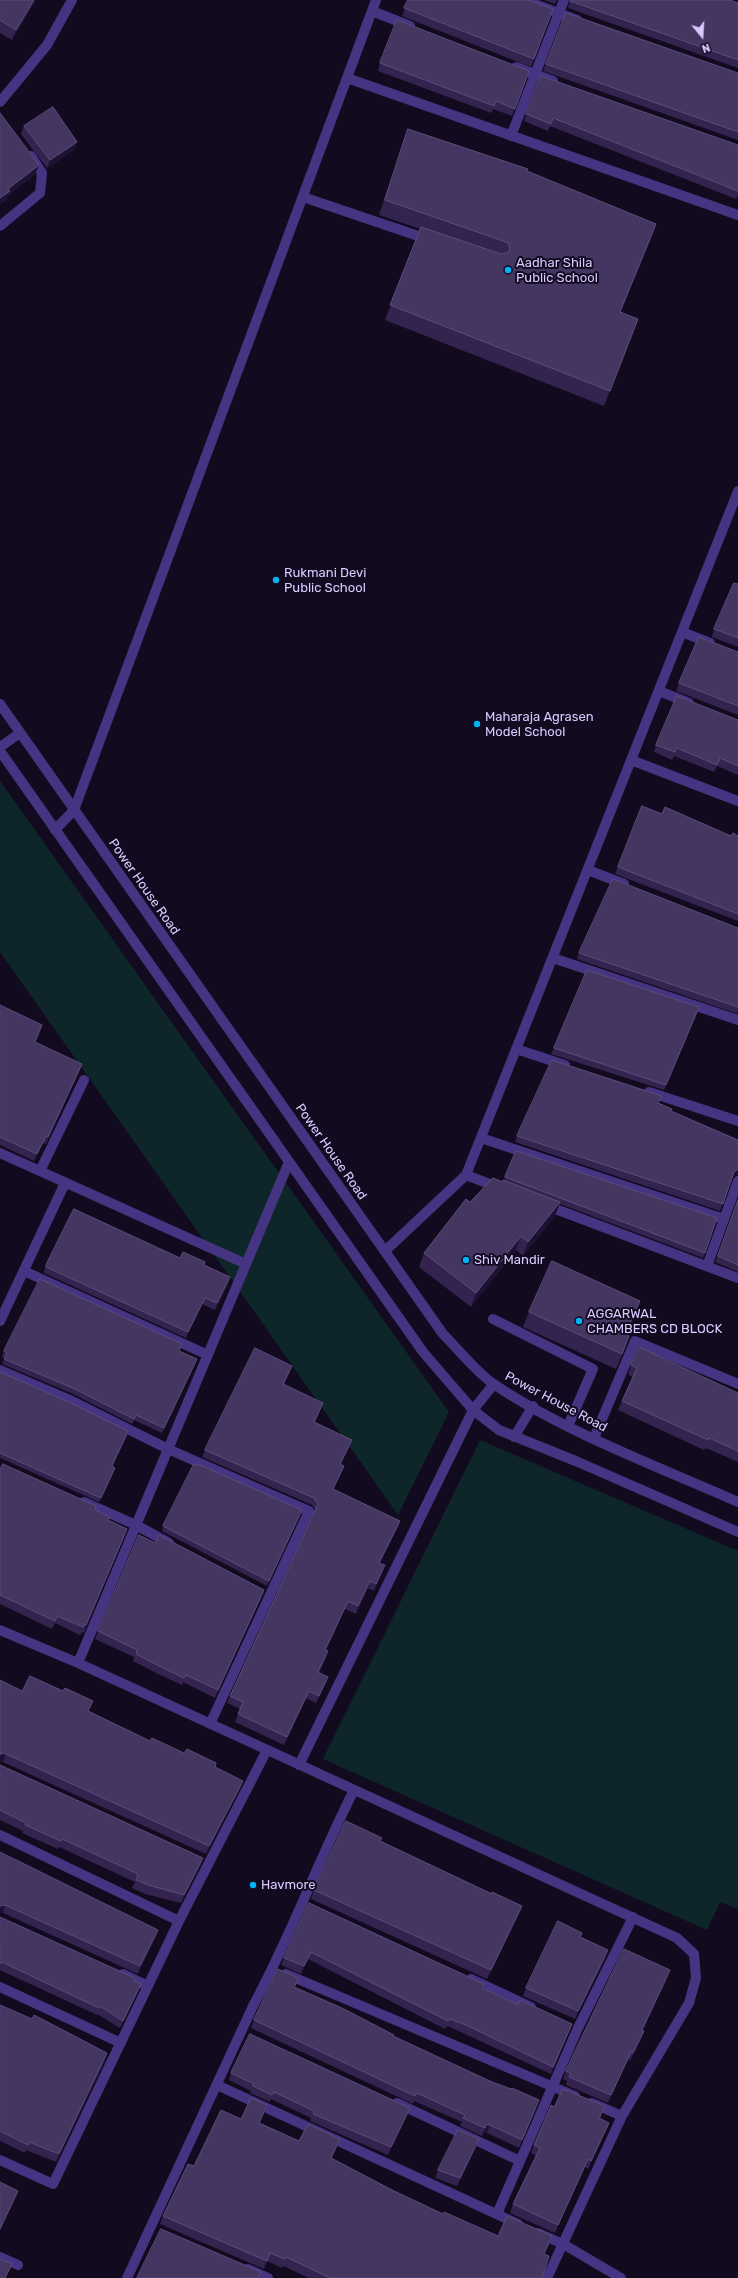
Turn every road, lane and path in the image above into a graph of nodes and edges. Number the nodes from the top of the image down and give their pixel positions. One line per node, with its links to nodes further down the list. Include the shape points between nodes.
1 (72, 0): 13 (street, via 48,45)
2 (376, 0): 5 (street)
3 (524, 0): 6 (street)
4 (564, 0): 6 (street)
5 (372, 11): 8 (street); 11 (street)
6 (559, 14): 7 (street); 10 (street)
7 (589, 24)
8 (416, 28)
9 (505, 63): 10 (street)
10 (534, 75): 12 (street); 14 (street)
11 (347, 78): 14 (street); 16 (street)
12 (564, 85)
13 (0, 102)
14 (511, 136): 17 (street)
15 (26, 150): 18 (street, via 42,173 40,193)
16 (303, 197): 19 (street); 32 (street)
17 (738, 215)
18 (0, 226)
19 (438, 243)
20 (738, 491): 21 (street)
21 (735, 509): 22 (street)
22 (682, 632): 23 (street); 24 (street)
23 (718, 646)
24 (659, 691): 25 (street); 30 (street)
25 (698, 706)
26 (1, 709): 27 (street, Power House Road)
27 (20, 733): 28 (street); 32 (street, Power House Road)
28 (0, 747)
29 (0, 751): 33 (street)
30 (631, 760): 31 (street); 34 (street)
31 (738, 801)
32 (74, 810): 33 (street); 53 (street, Power House Road)
33 (55, 830): 45 (street)
34 (588, 870): 35 (street); 36 (street)
35 (631, 886)
36 (553, 958): 37 (street); 38 (street)
37 (738, 1020)
38 (516, 1050): 39 (street); 43 (street)
39 (575, 1069)
40 (84, 1080): 46 (street)
41 (642, 1090): 42 (street)
42 (738, 1121)
43 (481, 1138): 47 (street); 52 (street)
44 (0, 1154): 46 (street)
45 (289, 1162): 54 (street); 65 (street, via 423,1352)
46 (40, 1171): 49 (street)
47 (466, 1175): 50 (street); 53 (street)
48 (738, 1181): 52 (street)
49 (65, 1183): 54 (street); 56 (street)
50 (510, 1192)
51 (532, 1200): 55 (street)
52 (724, 1220): 55 (street)
53 (385, 1251): 62 (street, Power House Road, via 443,1334)
54 (246, 1264): 60 (street)
55 (707, 1266): 57 (street)
56 (24, 1271): 59 (street); 60 (street)
57 (738, 1278)
58 (493, 1319): 66 (street, via 593,1369)
59 (0, 1321)
60 (208, 1355): 69 (street)
61 (0, 1370): 69 (street, via 70,1400)
62 (494, 1384): 64 (street, Power House Road); 65 (street)
63 (738, 1384): 68 (street, via 636,1341)
64 (533, 1406): 66 (street, Power House Road); 67 (street)
65 (473, 1410): 67 (street, via 499,1430); 81 (street)
66 (568, 1426): 68 (street, Power House Road)
67 (514, 1437): 73 (street)
68 (594, 1438): 71 (street, Power House Road)
69 (168, 1449): 72 (street); 76 (street, via 309,1511)
70 (72, 1496): 72 (street)
71 (738, 1502)
72 (136, 1525): 74 (street); 78 (street)
73 (738, 1532)
74 (175, 1546)
75 (258, 1589): 76 (street)
76 (270, 1595): 79 (street)
77 (0, 1630): 78 (street)
78 (78, 1663): 79 (street)
79 (210, 1724): 80 (street)
80 (267, 1750): 81 (street); 85 (street, via 205,1861)
81 (299, 1765): 82 (street)
82 (354, 1790): 84 (street); 86 (street, via 306,1904)
83 (0, 1835): 85 (street)
84 (633, 1917): 94 (street, via 574,2026); 96 (street, via 677,1938 694,1954 696,1978 689,2003)
85 (179, 1921): 89 (street)
86 (273, 1969): 93 (street, via 245,2033); 94 (street)
87 (113, 1970): 89 (street)
88 (462, 1975): 91 (street)
89 (148, 1986): 92 (street)
90 (0, 1987): 92 (street)
91 (542, 2012)
92 (121, 2043): 97 (street, via 53,2184)
93 (217, 2085): 99 (street); 104 (street, via 154,2229)
94 (553, 2086): 96 (street); 98 (street)
95 (384, 2098): 98 (street)
96 (622, 2116): 100 (street)
97 (0, 2160)
98 (520, 2161): 99 (street)
99 (497, 2214): 100 (street)
100 (563, 2244): 106 (street); 107 (street)
101 (0, 2257): 102 (street)
102 (18, 2265)
103 (238, 2265): 105 (street)
104 (126, 2278)
105 (268, 2278)
106 (547, 2278)
107 (621, 2278)

